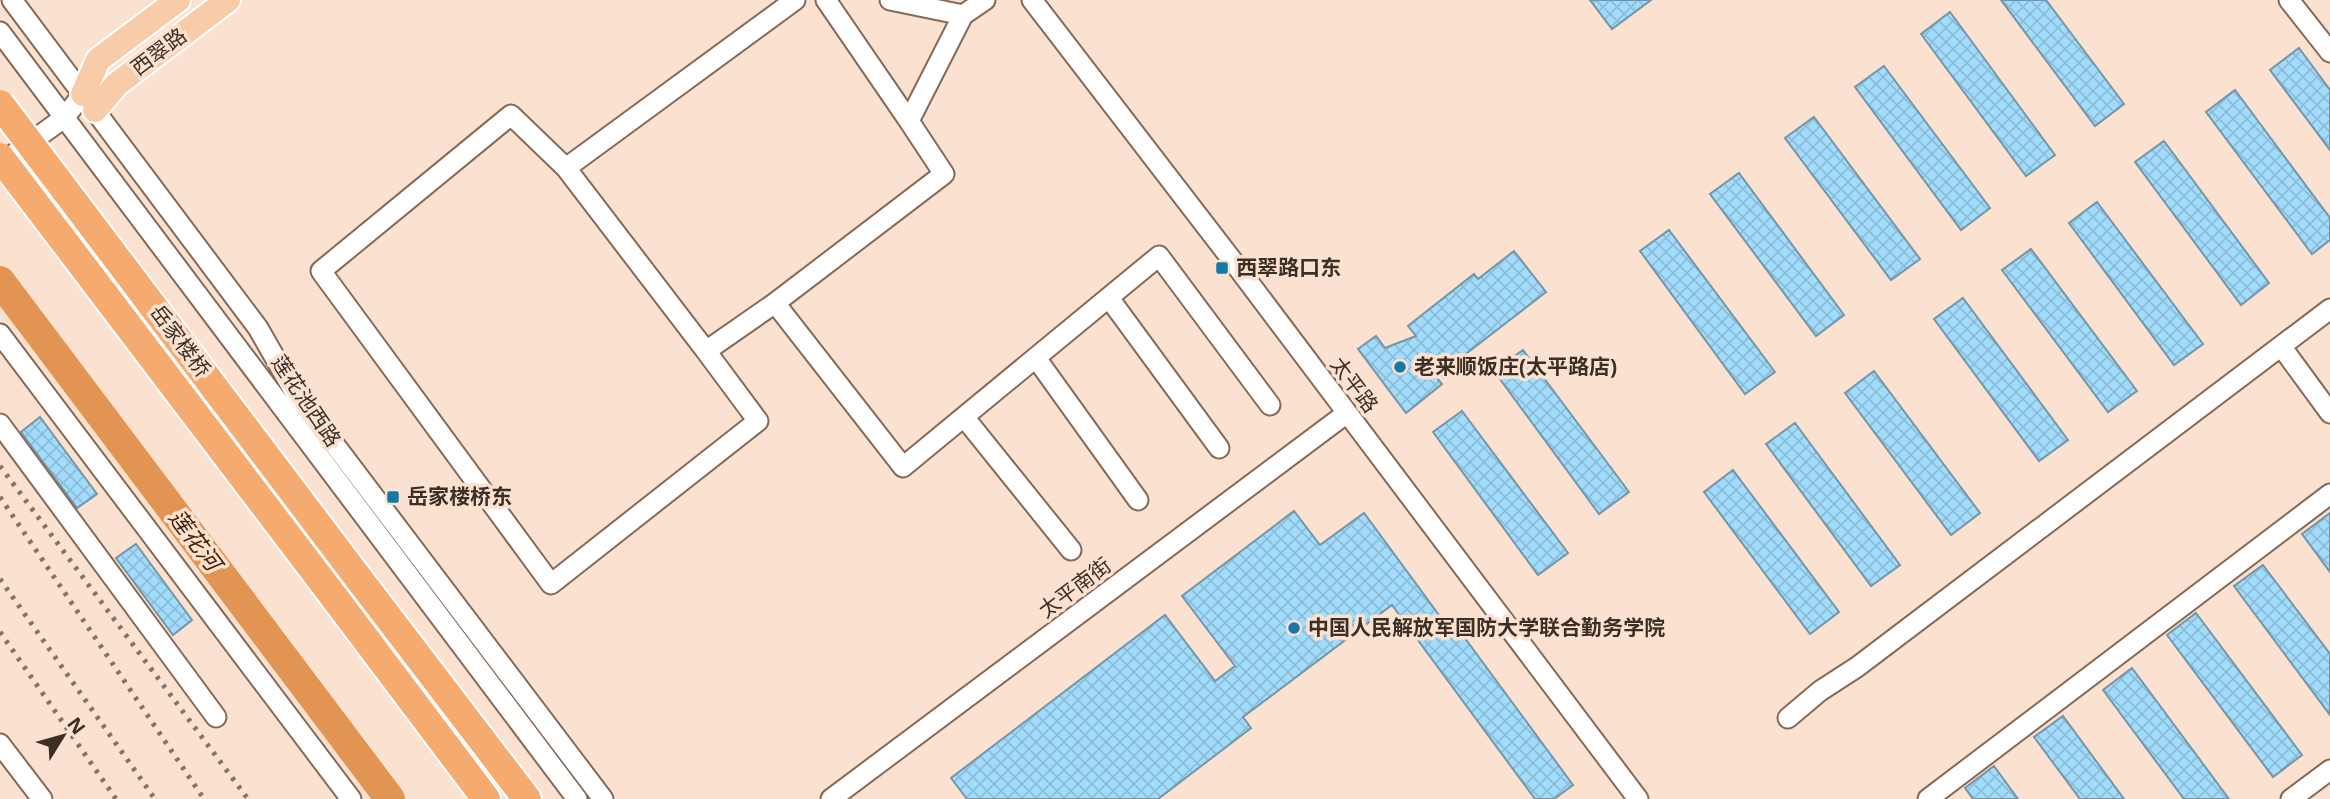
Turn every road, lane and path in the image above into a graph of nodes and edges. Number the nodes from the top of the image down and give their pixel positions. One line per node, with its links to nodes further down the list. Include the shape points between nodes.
1 (12, 0): 13 (street, 莲花池西路)
2 (178, 0): 13 (main road, 西翠路, via 98,60)
3 (228, 0): 13 (main road, 西翠路)
4 (795, 0): 19 (street)
5 (826, 0): 16 (street)
6 (890, 0): 10 (street)
7 (985, 0): 10 (street)
8 (1032, 0): 28 (street, 太平路)
9 (2289, 0): 12 (street)
10 (963, 15): 16 (street)
11 (0, 32): 15 (street, 莲花池西路)
12 (2330, 52)
13 (89, 102): 15 (street); 45 (street, 莲花池西路, via 258,328 295,391)
14 (0, 104): 43 (highway, 岳家楼桥, bridge)
15 (64, 118): 18 (street); 44 (street, 莲花池西路)
16 (909, 121): 21 (street, via 944,174)
17 (0, 157): 42 (highway, 岳家楼桥, bridge)
18 (0, 164)
19 (566, 168): 25 (street); 25 (street, via 511,115 321,271 551,584 758,421)
20 (1109, 298): 26 (street); 27 (street, via 1159,256); 32 (street)
21 (775, 303): 25 (street); 30 (street, via 903,467)
22 (2330, 309): 24 (street)
23 (0, 334): 41 (street)
24 (2281, 346): 29 (street); 37 (street)
25 (706, 351)
26 (1036, 358): 30 (street); 34 (street)
27 (1270, 405)
28 (1347, 413): 46 (street, 太平南街); 47 (street, 太平路)
29 (2330, 413)
30 (964, 417): 35 (street)
31 (0, 425): 36 (street)
32 (1219, 448)
33 (2330, 494): 48 (street)
34 (1138, 500)
35 (1071, 550)
36 (216, 717)
37 (1788, 718)
38 (0, 744): 40 (street)
39 (2330, 770): 49 (street)
40 (42, 799)
41 (351, 799)
42 (486, 799)
43 (527, 799)
44 (577, 799)
45 (603, 799)
46 (831, 799)
47 (1638, 799)
48 (1928, 799)
49 (2291, 799)

